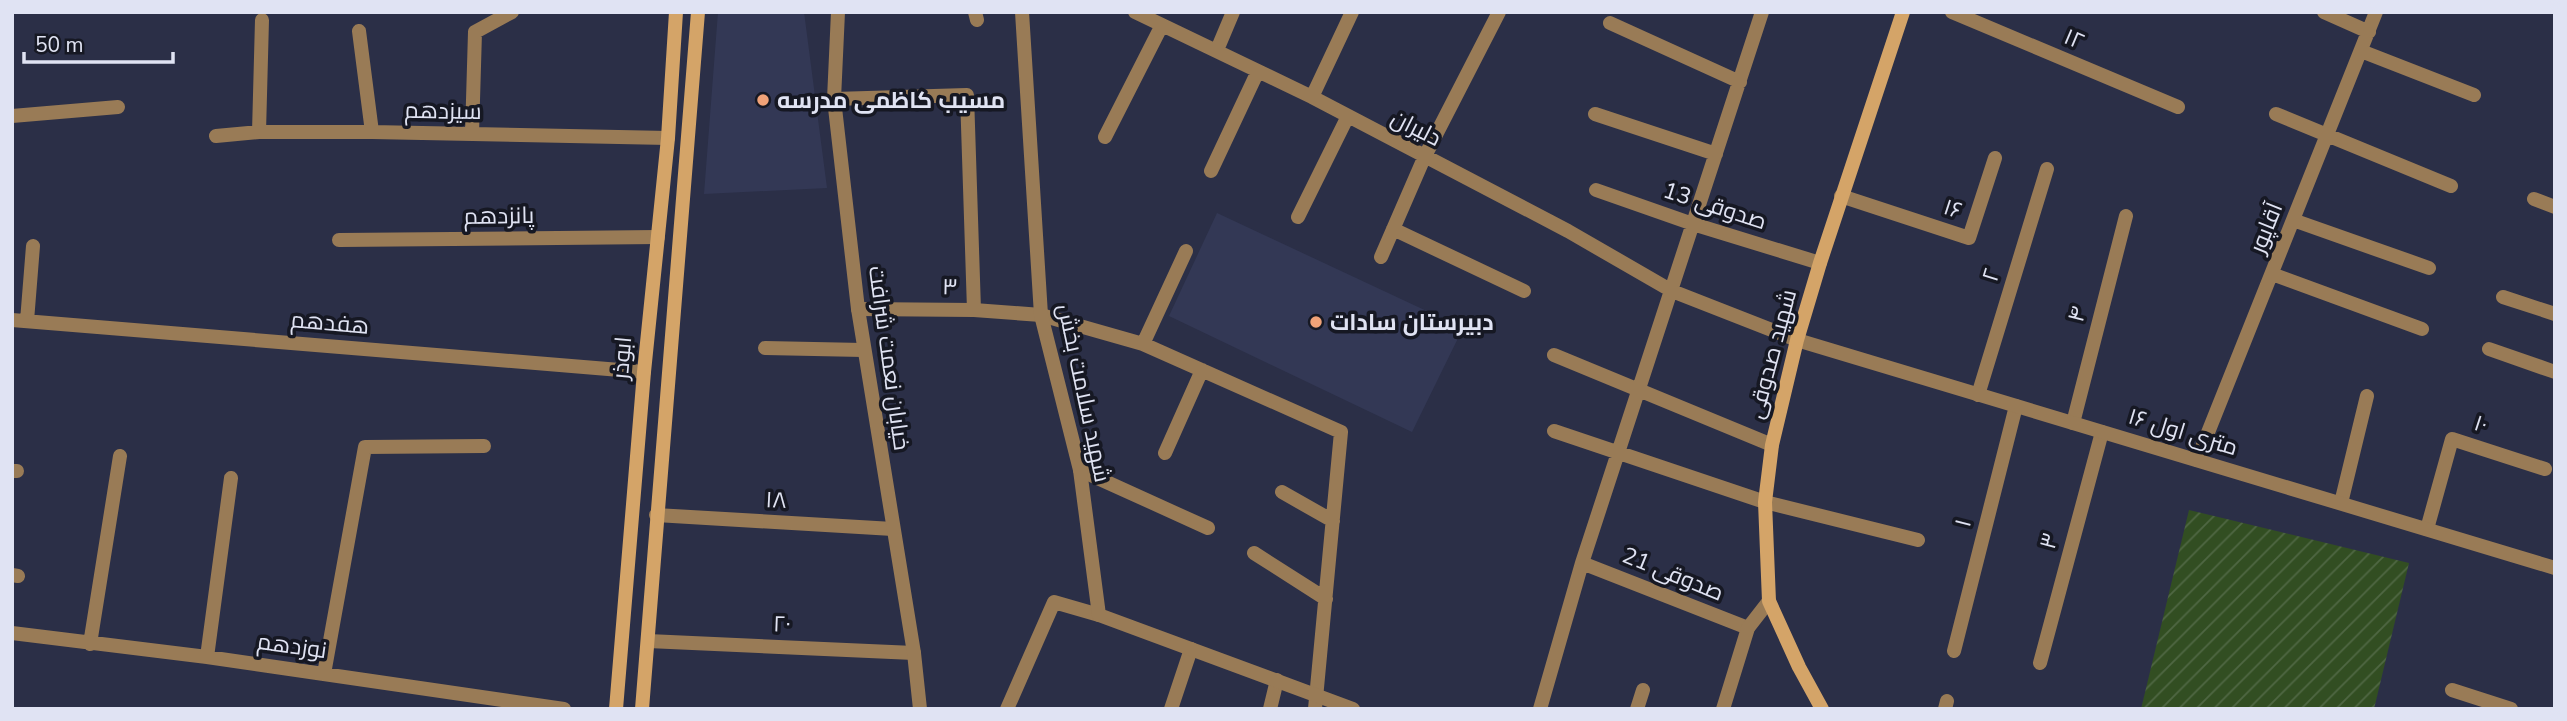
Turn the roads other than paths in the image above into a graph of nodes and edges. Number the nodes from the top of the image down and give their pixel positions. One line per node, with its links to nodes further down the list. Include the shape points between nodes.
1 (512, 12): 35 (street, via 475,32)
2 (676, 12): 39 (main road, ابوذر)
3 (698, 12): 100 (main road, ابوذر)
4 (838, 12): 26 (street, خیابان نعمت شرافت)
5 (1022, 12): 69 (street, شهید سلامت بخش)
6 (1135, 12): 17 (street, دلیران)
7 (1233, 12): 20 (street)
8 (1352, 12): 25 (street)
9 (1499, 12): 41 (street)
10 (1762, 12): 23 (street)
11 (1903, 12): 47 (main road, شهید صدوقی)
12 (1952, 12): 28 (street, ۱۲)
13 (2324, 12): 19 (street)
14 (2376, 12): 19 (street, آقاپور)
15 (262, 20): 33 (street)
16 (1610, 23): 23 (street)
17 (1162, 25): 20 (street, دلیران); 38 (street)
18 (359, 31): 34 (street)
19 (2369, 32): 21 (street, آقاپور)
20 (1217, 50): 22 (street, دلیران)
21 (2361, 51): 24 (street); 37 (street, آقاپور)
22 (1258, 71): 25 (street, دلیران); 44 (street)
23 (1740, 82): 40 (street)
24 (2474, 95)
25 (1312, 97): 32 (street, دلیران)
26 (834, 99): 66 (street, خیابان نعمت شرافت); 67 (street, via 967,94)
27 (118, 107): 31 (street)
28 (2178, 107)
29 (1595, 114): 40 (street)
30 (2276, 114): 37 (street)
31 (12, 116)
32 (1347, 118): 41 (street, دلیران); 51 (street)
33 (259, 132): 34 (street, سیزدهم); 36 (street, سیزدهم)
34 (372, 132): 35 (street, سیزدهم)
35 (472, 134): 39 (street, سیزدهم)
36 (216, 136)
37 (2327, 136): 45 (street); 52 (street, آقاپور)
38 (1105, 137)
39 (668, 138): 55 (main road, ابوذر)
40 (1716, 154): 53 (street)
41 (1424, 158): 54 (street); 64 (street, دلیران, via 1568,231)
42 (1995, 158): 47 (street, ۱۶, via 1969,238)
43 (2047, 169): 82 (street, ۲)
44 (1211, 171)
45 (2451, 186)
46 (1596, 190): 53 (street, صدوقی 13)
47 (1841, 196): 60 (main road, شهید صدوقی)
48 (2534, 200): 49 (street)
49 (2555, 207)
50 (2126, 216): 85 (street, ۴)
51 (1298, 217)
52 (2293, 220): 61 (street); 62 (street, آقاپور)
53 (1693, 224): 60 (street, صدوقی 13); 64 (street)
54 (1393, 229): 59 (street); 63 (street)
55 (658, 236): 56 (street, پانزدهم); 79 (main road, ابوذر)
56 (339, 240)
57 (33, 246): 70 (street)
58 (1186, 250): 73 (street)
59 (1381, 257)
60 (1820, 263): 72 (main road, شهید صدوقی)
61 (2429, 268)
62 (2272, 274): 71 (street); 93 (street, آقاپور)
63 (1524, 291)
64 (1672, 291): 72 (street, دلیران); 81 (street)
65 (2503, 297): 68 (street)
66 (858, 309): 67 (street, ۳); 76 (street, خیابان نعمت شرافت)
67 (974, 310): 69 (street, ۳)
68 (2555, 314)
69 (1041, 315): 73 (street, ۳); 95 (street, شهید سلامت بخش)
70 (20, 321): 79 (street, هفدهم)
71 (2422, 330)
72 (1797, 340): 82 (street, ۱۶ متری اول); 88 (main road, شهید صدوقی)
73 (1143, 344): 78 (street, ۳)
74 (765, 348): 76 (street)
75 (2489, 349): 80 (street)
76 (863, 350): 103 (street, خیابان نعمت شرافت)
77 (1555, 355): 81 (street)
78 (1202, 370): 91 (street); 101 (street, ۳, via 1341,432)
79 (644, 372): 127 (main road, ابوذر)
80 (2555, 372)
81 (1639, 389): 88 (street); 90 (street)
82 (1978, 395): 84 (street, ۱۶ متری اول)
83 (2367, 396): 99 (street)
84 (2016, 406): 85 (street, ۱۶ متری اول); 117 (street, ۱)
85 (2073, 423): 87 (street, ۱۶ متری اول)
86 (1554, 431): 90 (street)
87 (2102, 432): 93 (street, ۱۶ متری اول); 120 (street, ۳)
88 (1772, 445): 98 (main road, شهید صدوقی)
89 (484, 446): 121 (street, via 365,447)
90 (1618, 452): 98 (street); 107 (street)
91 (1165, 453)
92 (120, 456): 115 (street)
93 (2197, 460): 99 (street, ۱۶ متری اول)
94 (2545, 468): 104 (street, ۱۰, via 2452,439)
95 (1080, 470): 102 (street); 111 (street, شهید سلامت بخش)
96 (231, 478): 119 (street)
97 (1282, 492): 101 (street)
98 (1765, 502): 105 (street); 110 (main road, شهید صدوقی)
99 (2341, 503): 104 (street, ۱۶ متری اول)
100 (656, 515): 103 (street, ۱۸); 114 (main road, ابوذر)
101 (1333, 521): 109 (street)
102 (1208, 528)
103 (892, 529): 118 (street, خیابان نعمت شرافت)
104 (2427, 529): 108 (street, ۱۶ متری اول)
105 (1918, 540)
106 (1254, 553): 109 (street)
107 (1582, 563): 112 (street, صدوقی 21); 134 (street)
108 (2555, 568)
109 (1326, 599): 125 (street)
110 (1769, 601): 112 (street); 137 (main road, شهید صدوقی)
111 (1099, 615): 116 (street); 130 (street, via 1054,602)
112 (1748, 628): 136 (street)
113 (12, 633): 115 (street, نوزدهم)
114 (648, 641): 118 (street, ۲۰); 128 (main road, ابوذر)
115 (90, 644): 119 (street, نوزدهم)
116 (1191, 649): 122 (street); 131 (street)
117 (1954, 651)
118 (914, 653): 129 (street, خیابان نعمت شرافت)
119 (207, 657): 121 (street, نوزدهم)
120 (2040, 663)
121 (324, 674): 126 (street, نوزدهم)
122 (1276, 681): 125 (street); 132 (street)
123 (1643, 690): 135 (street)
124 (2452, 690): 138 (street)
125 (1317, 702): 133 (street)
126 (564, 709)
127 (616, 709)
128 (642, 709)
129 (920, 709)
130 (1007, 709)
131 (1171, 709)
132 (1270, 709)
133 (1353, 709)
134 (1540, 709)
135 (1637, 709)
136 (1723, 709)
137 (1822, 709)
138 (2511, 709)

